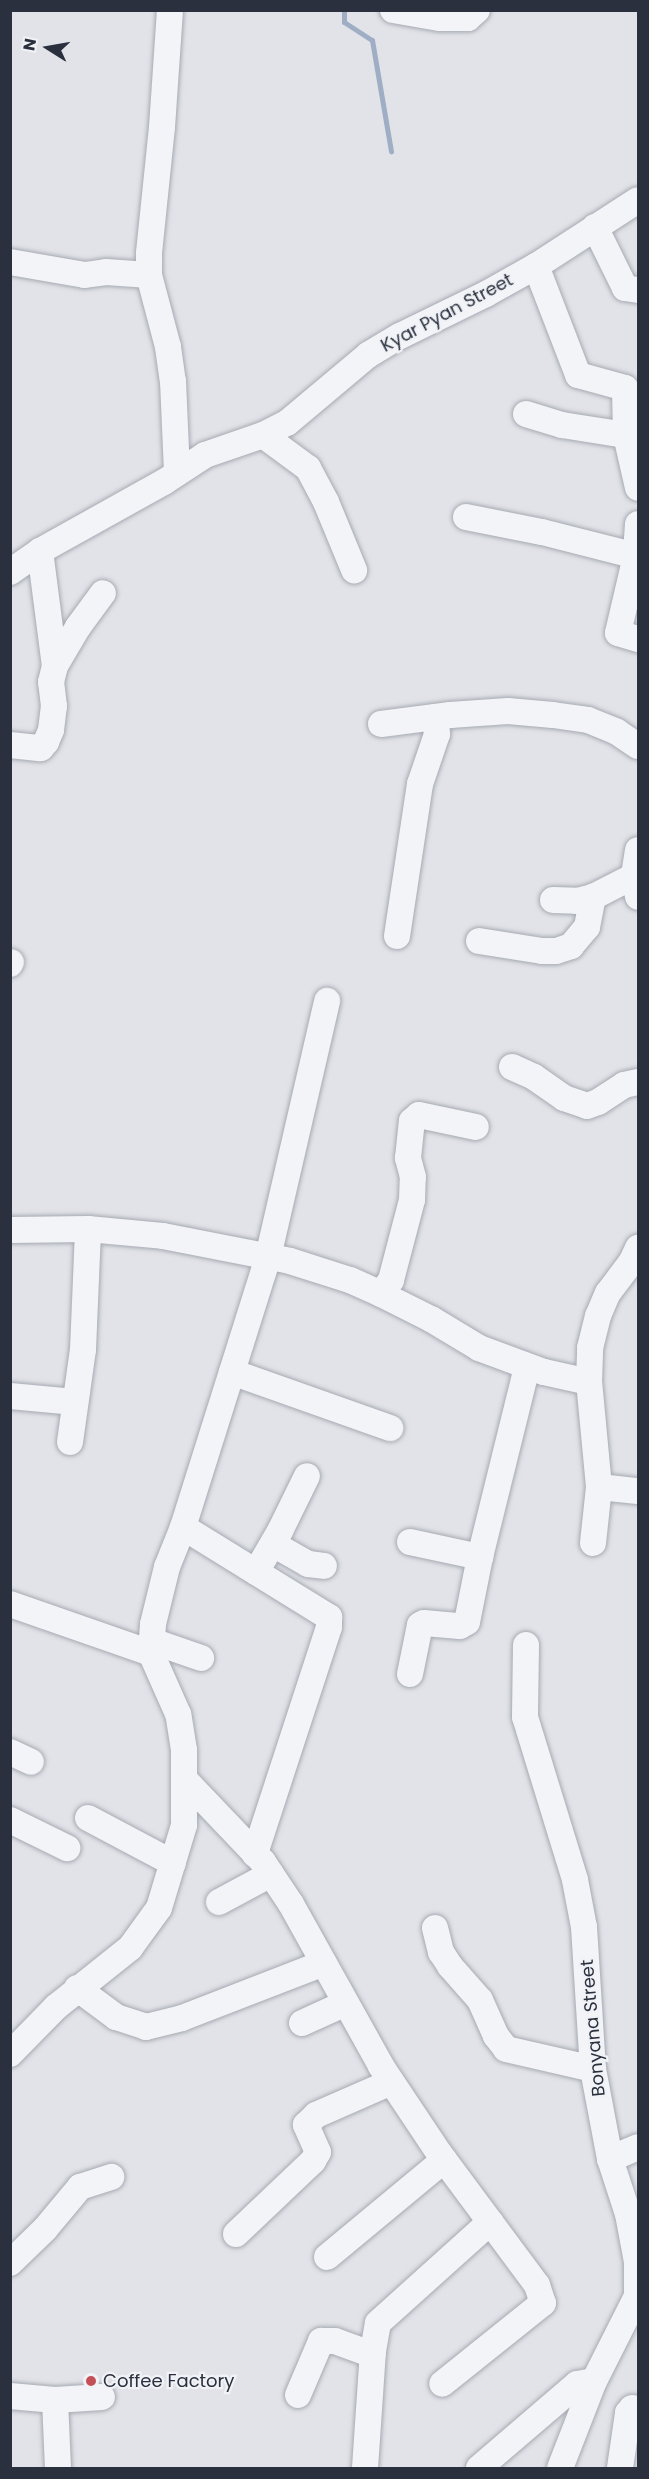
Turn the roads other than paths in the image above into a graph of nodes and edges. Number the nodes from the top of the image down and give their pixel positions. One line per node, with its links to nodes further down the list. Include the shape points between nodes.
1 (170, 10): 8 (street)
2 (393, 10): 3 (street, via 468,18)
3 (477, 10)
4 (639, 200): 5 (street, Kyar Pyan Street)
5 (595, 228): 7 (street, Kyar Pyan Street); 9 (street, via 625,288)
6 (10, 262): 8 (street, via 85,275)
7 (536, 266): 11 (street, Kyar Pyan Street, via 368,355 287,423); 12 (street, via 578,375 625,388)
8 (149, 275): 13 (street, via 173,381)
9 (639, 290)
10 (526, 414): 12 (street, via 585,430)
11 (263, 435): 13 (street, Kyar Pyan Street, via 205,455); 19 (street, via 308,468)
12 (626, 435): 14 (street)
13 (177, 471): 17 (street, Kyar Pyan Street)
14 (639, 488)
15 (466, 517): 18 (street)
16 (639, 524): 18 (street)
17 (40, 551): 20 (street, Kyar Pyan Street); 23 (street)
18 (636, 556): 22 (street, via 618,633)
19 (354, 570)
20 (10, 572)
21 (103, 593): 23 (street)
22 (639, 639)
23 (55, 666): 26 (street, via 51,682 54,706 46,742 41,748 30,749)
24 (435, 717): 25 (street); 27 (street, via 508,711 553,715 588,720); 32 (street, via 437,734 420,784)
25 (381, 724)
26 (10, 745)
27 (639, 746)
28 (639, 850): 29 (street)
29 (636, 886): 30 (street)
30 (593, 897): 31 (street, via 577,902); 33 (street, via 587,927 571,946 542,951)
31 (553, 900)
32 (397, 936)
33 (479, 941)
34 (327, 1001): 41 (street)
35 (512, 1067): 36 (street, via 564,1098 587,1106 624,1085)
36 (639, 1082)
37 (476, 1127): 42 (street, via 419,1116 412,1121 408,1158 413,1177 412,1200 391,1280)
38 (88, 1229): 39 (street); 41 (street, via 163,1236); 47 (street, via 83,1350)
39 (10, 1230)
40 (639, 1248): 45 (street, via 608,1293 598,1316 590,1348)
41 (268, 1257): 42 (street, via 317,1269); 44 (street)
42 (381, 1294): 43 (street, via 478,1348)
43 (527, 1366): 45 (street); 57 (street)
44 (232, 1372): 48 (street); 53 (street)
45 (589, 1382): 51 (street)
46 (10, 1396): 47 (street)
47 (75, 1402): 49 (street)
48 (390, 1428)
49 (69, 1442)
50 (307, 1476): 56 (street)
51 (599, 1487): 52 (street); 55 (street)
52 (639, 1491)
53 (183, 1527): 59 (street); 62 (street, via 167,1567 153,1624)
54 (411, 1542): 57 (street)
55 (592, 1543)
56 (273, 1544): 58 (street, via 308,1564); 59 (street)
57 (480, 1557): 64 (street, via 467,1622 460,1626 420,1625)
58 (324, 1566)
59 (255, 1572): 69 (street, via 328,1617 329,1627)
60 (10, 1604): 62 (street)
61 (526, 1646): 79 (street, Bonyana Street, via 525,1717 575,1880 584,1927)
62 (152, 1647): 63 (street); 65 (street, via 178,1714)
63 (201, 1658)
64 (410, 1674)
65 (185, 1780): 69 (street); 70 (street, via 184,1825)
66 (88, 1818): 70 (street)
67 (10, 1820): 68 (street)
68 (67, 1848)
69 (255, 1854): 71 (street)
70 (173, 1863): 75 (street, via 159,1908 130,1948)
71 (271, 1874): 72 (street); 74 (street)
72 (219, 1902)
73 (435, 1928): 79 (street, via 441,1952 480,2000 506,2049)
74 (324, 1963): 75 (street, via 182,2018 146,2027 116,2017); 76 (street)
75 (77, 1988): 78 (street)
76 (346, 2003): 77 (street); 80 (street)
77 (302, 2023)
78 (10, 2054)
79 (593, 2069): 82 (street, Bonyana Street)
80 (391, 2082): 83 (street); 87 (street, via 316,2115 306,2125 318,2152 313,2161)
81 (639, 2147): 82 (street)
82 (610, 2159): 85 (street, Bonyana Street)
83 (444, 2160): 86 (street); 88 (street)
84 (111, 2177): 89 (street, via 80,2187)
85 (633, 2213): 90 (street, Bonyana Street)
86 (490, 2222): 91 (street, via 378,2323); 93 (street, via 537,2285 543,2303)
87 (236, 2234)
88 (327, 2257)
89 (10, 2263)
90 (638, 2296): 92 (street, Bonyana Street)
91 (373, 2355): 94 (street, via 335,2341 321,2341); 100 (street)
92 (594, 2381): 101 (street, via 577,2384); 102 (street, Bonyana Street)
93 (442, 2384)
94 (298, 2395)
95 (10, 2396): 97 (street)
96 (102, 2397): 97 (street)
97 (55, 2400): 99 (street)
98 (633, 2411): 103 (street)
99 (58, 2469)
100 (365, 2469)
101 (479, 2469)
102 (560, 2469)
103 (620, 2469)

